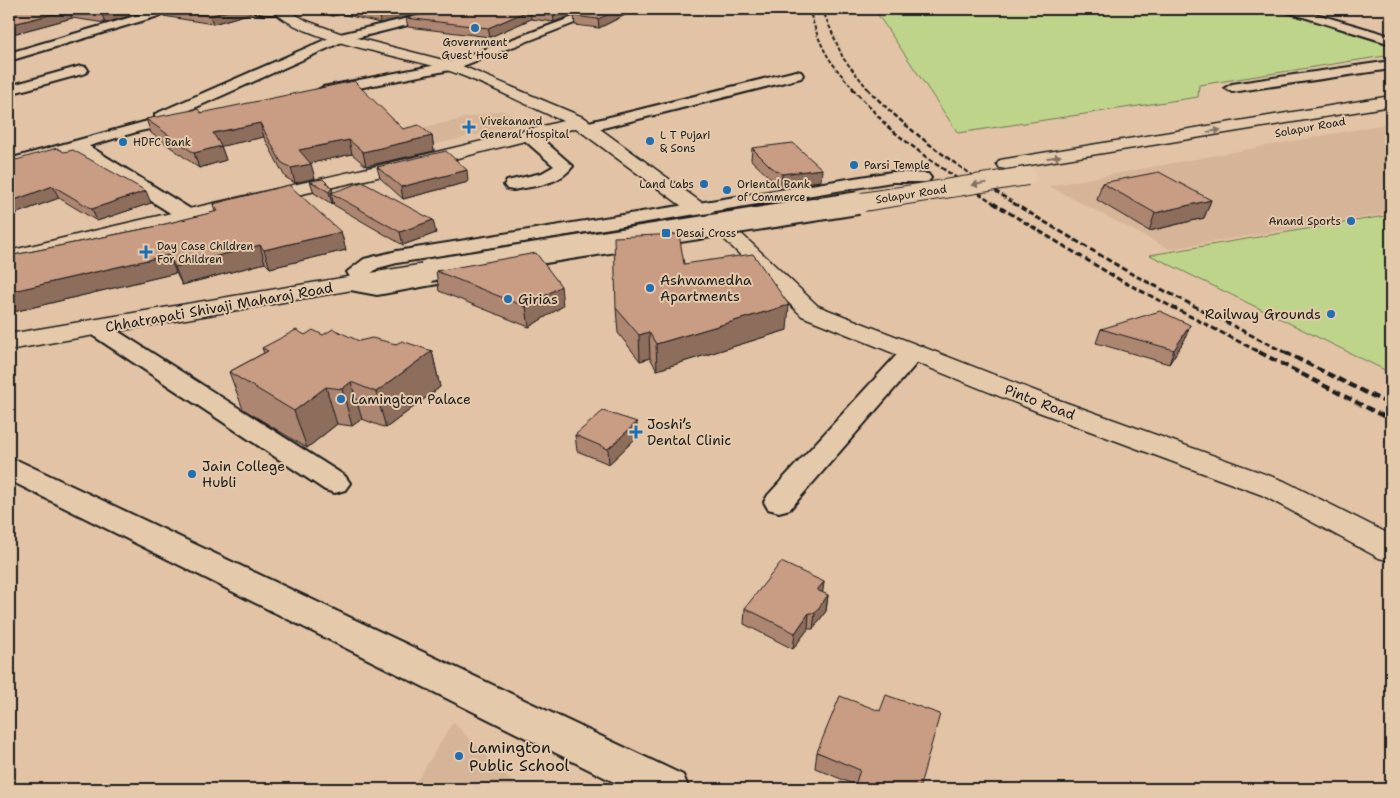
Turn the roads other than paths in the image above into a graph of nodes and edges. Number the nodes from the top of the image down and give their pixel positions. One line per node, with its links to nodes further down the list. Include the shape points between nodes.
1 (171, 9): 9 (street)
2 (255, 9): 3 (street)
3 (279, 9): 7 (main road, Pinto Road, via 303,24)
4 (460, 9): 7 (street)
5 (605, 9): 11 (street)
6 (1288, 9): 8 (street)
7 (340, 38): 11 (main road, Pinto Road); 21 (street)
8 (1391, 40)
9 (9, 57)
10 (1391, 65): 14 (street)
11 (450, 66): 16 (street); 20 (main road, Pinto Road)
12 (81, 70): 15 (street)
13 (796, 75): 20 (street)
14 (1232, 88)
15 (9, 90)
16 (304, 95)
17 (1391, 101): 26 (main road, Solapur Road, one-way to 17, via 1006,164)
18 (1391, 113): 26 (main road, Solapur Road, one-way to 26, bridge, via 1027,176)
19 (206, 114): 21 (street)
20 (583, 125): 22 (main road); 28 (main road, Pinto Road)
21 (137, 127): 23 (street)
22 (528, 135): 25 (street, via 564,166 552,176); 27 (main road, via 427,161)
23 (76, 145): 24 (street); 27 (street)
24 (9, 164)
25 (513, 185)
26 (927, 185): 28 (street, via 892,177); 28 (street, via 895,206); 30 (main road, Solapur Road, bridge)
27 (185, 214): 29 (main road)
28 (713, 220): 31 (street, via 397,257 371,263); 31 (street, via 377,288); 35 (main road, Pinto Road, via 810,311)
29 (9, 258)
30 (427, 265): 31 (main road, Chhatrapati Shivaji Maharaj Road)
31 (356, 278): 32 (main road, Chhatrapati Shivaji Maharaj Road); 33 (main road)
32 (98, 328): 34 (main road, Chhatrapati Shivaji Maharaj Road); 37 (street)
33 (9, 329)
34 (9, 342)
35 (913, 352): 38 (street); 39 (main road, Pinto Road, via 1046,406 1273,488)
36 (9, 468): 40 (street)
37 (335, 483)
38 (779, 502)
39 (1391, 549)
40 (669, 789)

